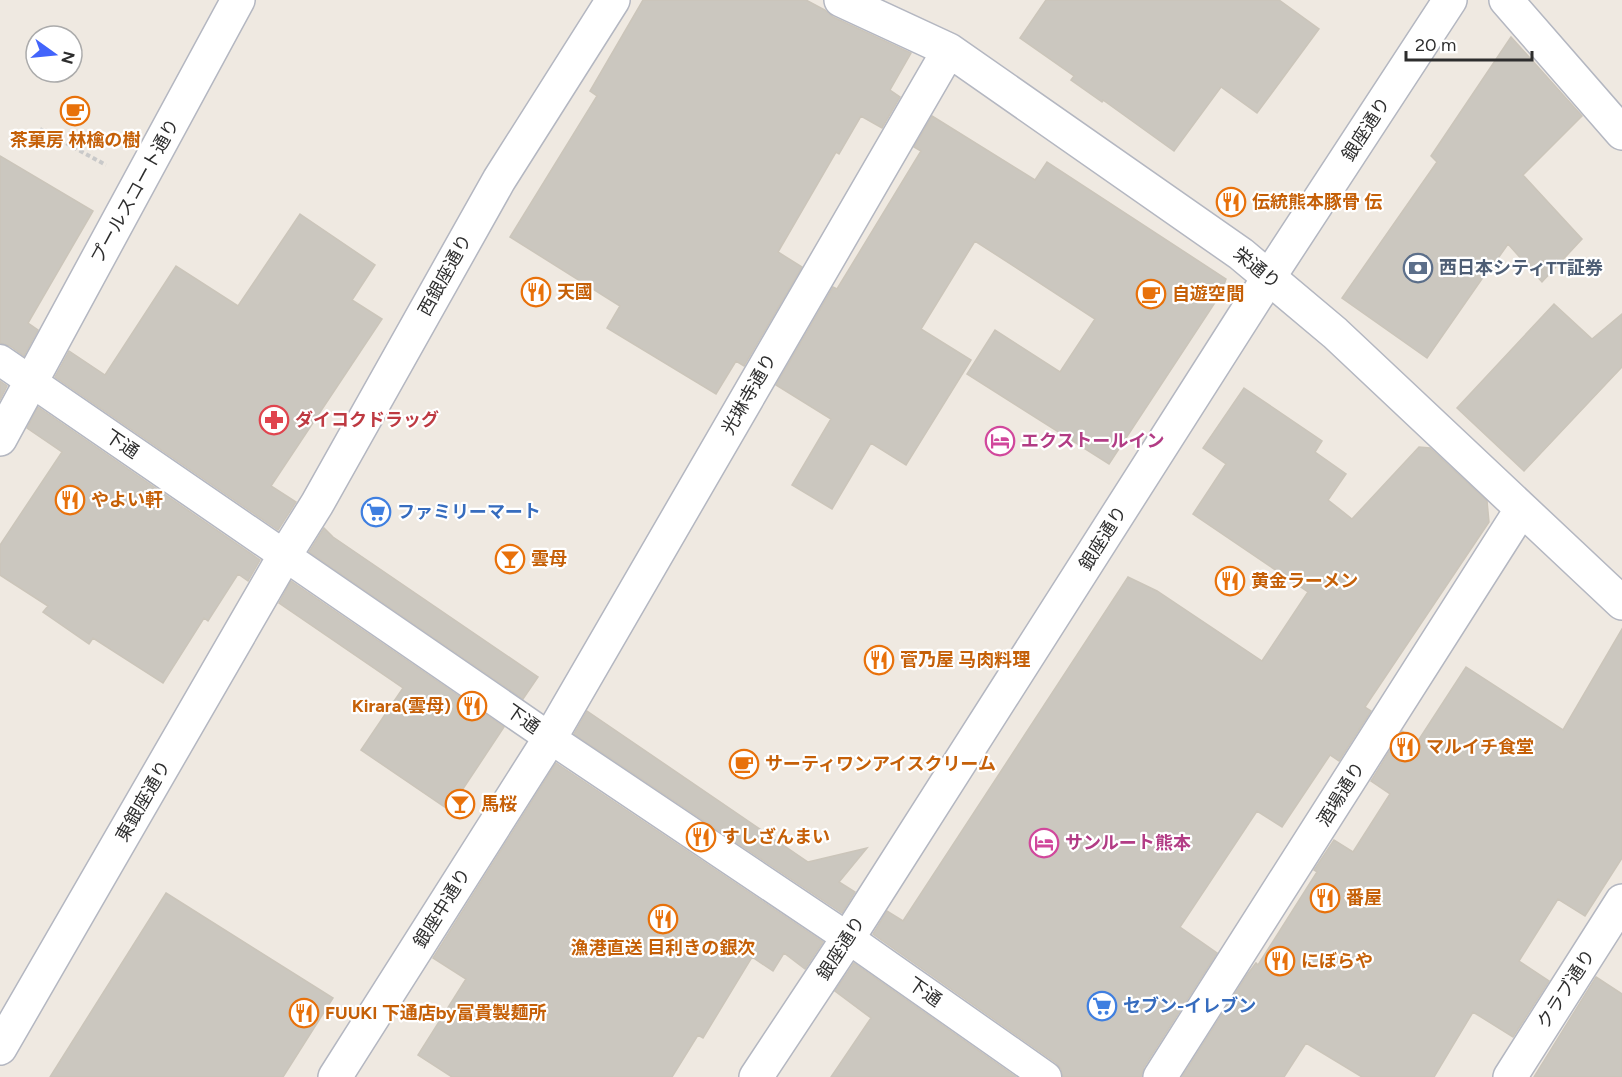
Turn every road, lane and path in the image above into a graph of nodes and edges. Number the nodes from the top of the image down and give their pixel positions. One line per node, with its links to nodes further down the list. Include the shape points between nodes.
1 (238, 0): 9 (street, プールスコート通り)
2 (613, 0): 15 (street, 西銀座通り, via 499,180)
3 (841, 0): 6 (street, 栄通り)
4 (1450, 0): 10 (street, 銀座通り)
5 (1506, 0): 8 (street)
6 (949, 50): 10 (street, 栄通り); 17 (street, 光琳寺通り)
7 (40, 129): 9 (path)
8 (1622, 133)
9 (139, 183): 12 (street, プールスコート通り)
10 (1269, 277): 14 (street, 栄通り, via 1335,333); 19 (street, 銀座通り)
11 (0, 360): 12 (street, 下通)
12 (31, 382): 13 (street, プールスコート通り); 15 (street, 下通)
13 (0, 439)
14 (1521, 510): 16 (street, 栄通り); 24 (street, 酒場通り)
15 (285, 555): 17 (street, 下通); 20 (street, 東銀座通り)
16 (1622, 603)
17 (550, 738): 19 (street, 下通); 21 (street, 銀座中通り)
18 (1622, 901): 25 (street, クラブ通り)
19 (848, 938): 22 (street, 銀座通り); 23 (street, 下通)
20 (0, 1048)
21 (335, 1077)
22 (756, 1077)
23 (1046, 1077)
24 (1160, 1077)
25 (1510, 1077)

